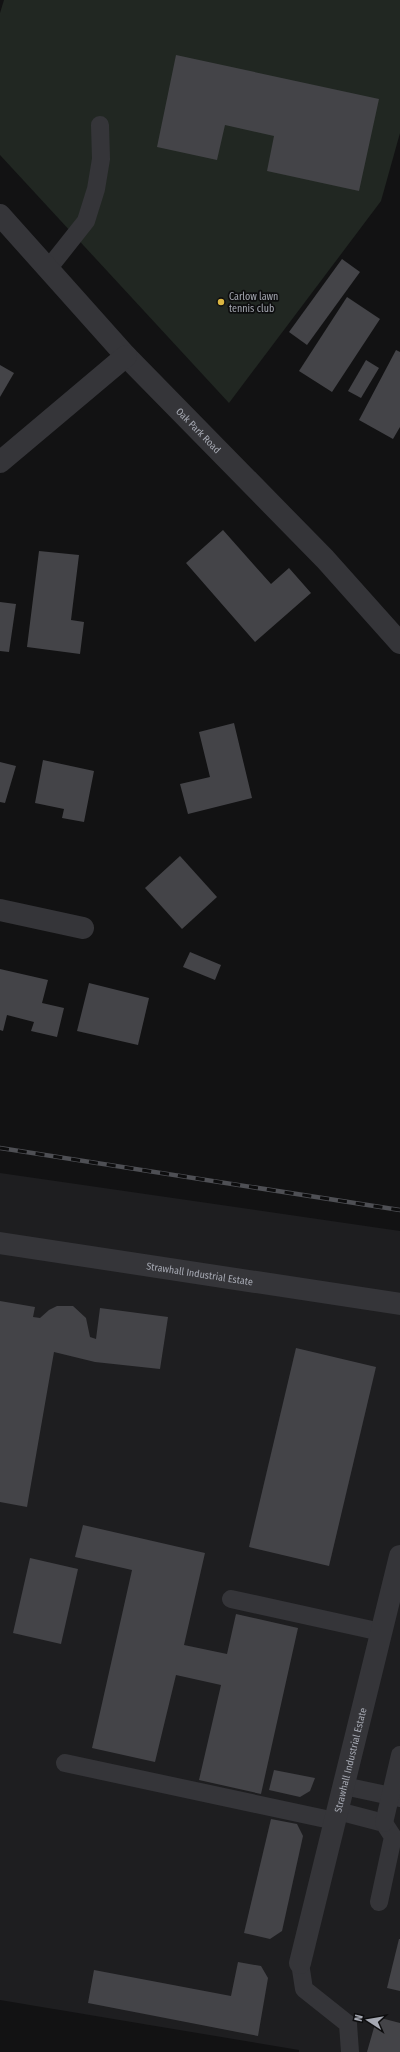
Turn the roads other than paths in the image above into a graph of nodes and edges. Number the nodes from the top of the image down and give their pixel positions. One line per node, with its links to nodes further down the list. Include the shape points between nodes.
1 (100, 125): 3 (lane, via 101,159 96,189 86,221)
2 (0, 215): 3 (street, Oak Park Road)
3 (48, 269): 4 (street, Oak Park Road)
4 (126, 356): 5 (street); 6 (street, Oak Park Road, via 325,559)
5 (0, 462)
6 (400, 643)
7 (0, 910): 8 (street)
8 (83, 928)
9 (0, 1243): 10 (street, Strawhall Industrial Estate)
10 (400, 1304)
11 (400, 1556): 13 (street, Strawhall Industrial Estate)
12 (231, 1599): 13 (lane)
13 (381, 1632): 16 (street, Strawhall Industrial Estate)
14 (400, 1755): 17 (lane)
15 (65, 1763): 18 (lane)
16 (344, 1786): 17 (lane); 18 (street, Strawhall Industrial Estate)
17 (395, 1797): 19 (lane)
18 (336, 1816): 19 (lane); 21 (street, Strawhall Industrial Estate)
19 (384, 1823): 20 (lane, via 393,1837)
20 (379, 1902)
21 (300, 1963): 22 (lane, via 304,1990 348,2024)
22 (350, 2052)

